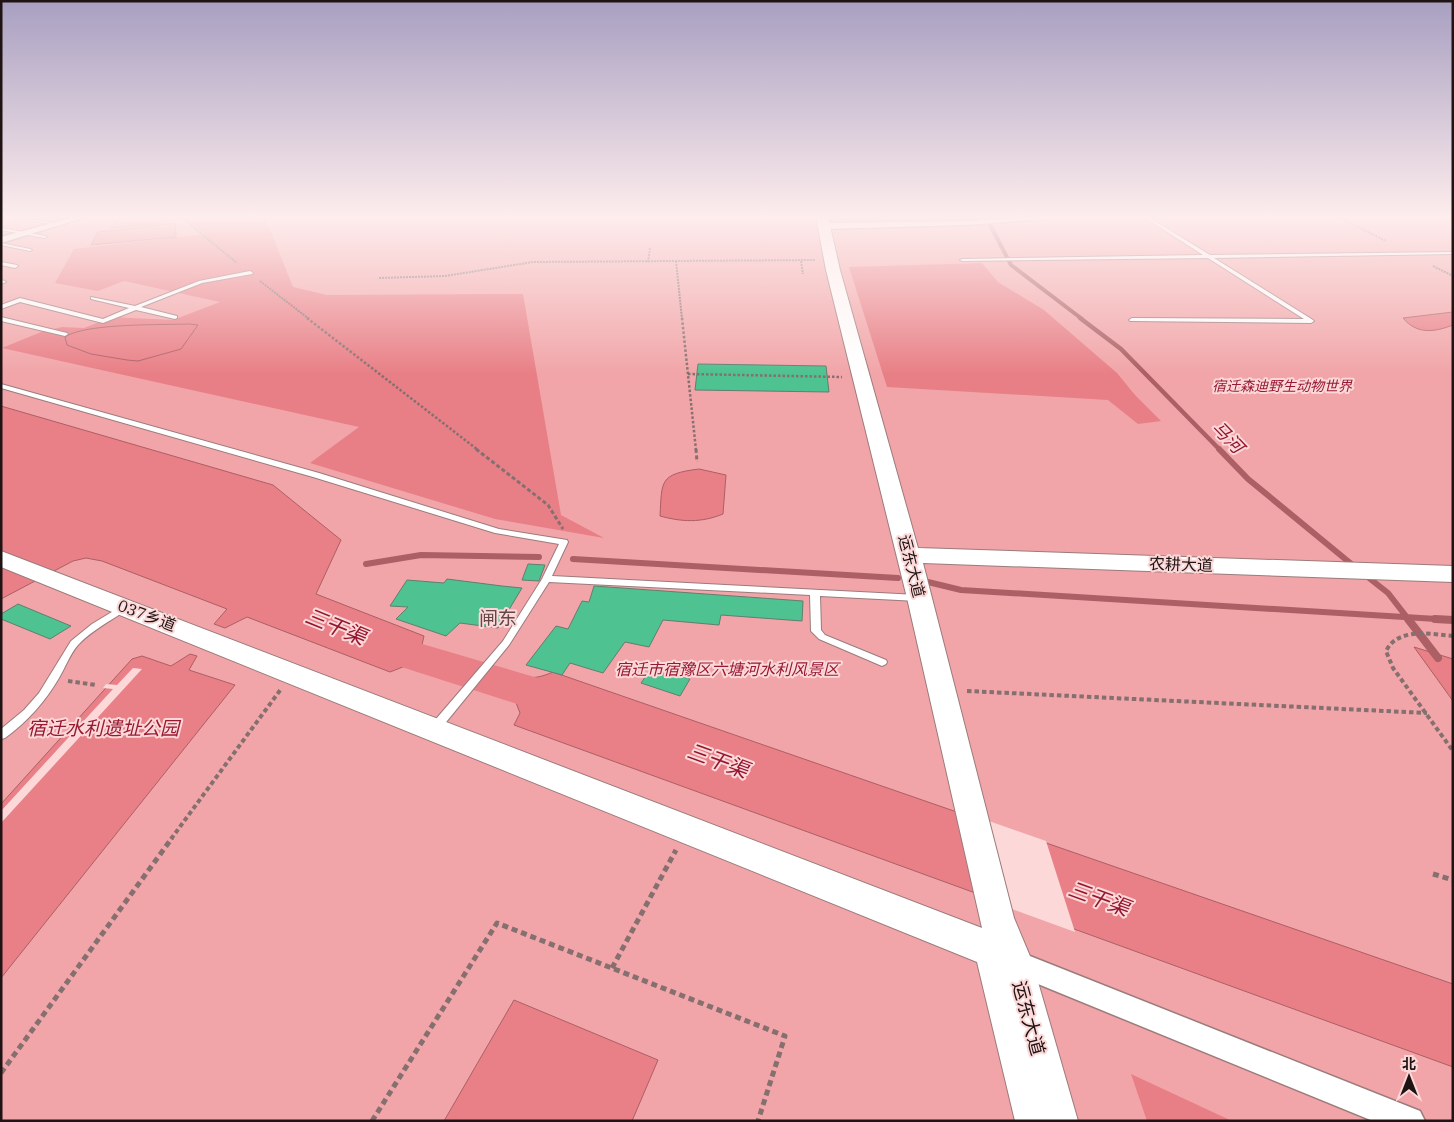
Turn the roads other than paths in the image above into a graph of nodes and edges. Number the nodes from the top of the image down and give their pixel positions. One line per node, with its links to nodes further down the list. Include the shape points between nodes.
1 (833, 269): 13 (main road, 运东大道)
2 (1230, 269): 9 (lane, via 1311,321)
3 (250, 273): 6 (lane, via 202,282)
4 (93, 298): 6 (lane)
5 (1, 307): 6 (lane, via 20,300 103,321)
6 (135, 308): 7 (lane)
7 (175, 317)
8 (1, 319): 10 (lane)
9 (1132, 320)
10 (65, 334)
11 (1, 386): 12 (lane, via 316,474 498,531)
12 (564, 542): 17 (lane)
13 (909, 554): 15 (street, 农耕大道); 19 (main road, 运东大道)
14 (1, 558): 20 (main road, 037乡道)
15 (1295, 568): 16 (main road, 农耕大道)
16 (1453, 574)
17 (546, 579): 18 (lane); 22 (lane, via 506,643)
18 (815, 593): 19 (lane); 21 (lane, via 816,631)
19 (920, 598): 24 (main road, 运东大道)
20 (125, 607): 22 (main road, 037乡道, via 293,672); 23 (lane, via 70,648 53,679 19,723)
21 (882, 662)
22 (442, 719): 24 (main road, 037乡道, via 687,829)
23 (1, 735)
24 (1001, 943): 25 (main road, 运东大道); 26 (main road, 运东大道); 27 (street)
25 (1037, 1121)
26 (1057, 1121)
27 (1410, 1121)

